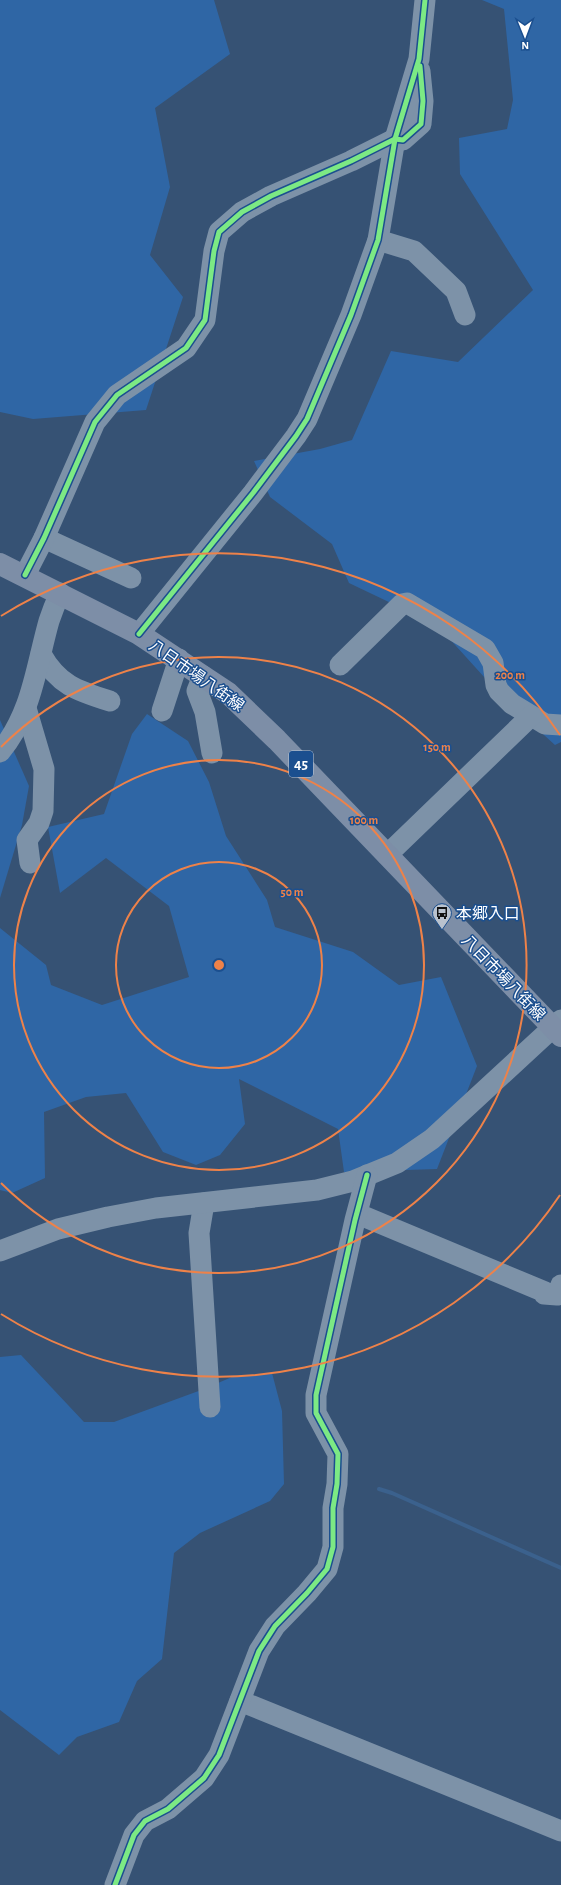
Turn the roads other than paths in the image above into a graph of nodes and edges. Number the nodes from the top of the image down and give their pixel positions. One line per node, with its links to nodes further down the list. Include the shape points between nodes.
1 (426, 0): 2 (street, via 420,58)
2 (395, 139): 3 (street); 5 (street, via 271,196 242,212 219,232 205,320 186,348 117,395 105,407 95,422)
3 (378, 240): 4 (street, via 414,251 456,291); 10 (street, via 351,315 306,419 296,436)
4 (465, 315)
5 (44, 538): 7 (street); 8 (street)
6 (0, 564): 7 (main road, 八日市場八街線 / 45)
7 (26, 576): 9 (main road, 八日市場八街線 / 45)
8 (131, 578)
9 (60, 593): 10 (main road, 八日市場八街線 / 45); 11 (street, via 49,620)
10 (139, 634): 12 (main road, 八日市場八街線 / 45)
11 (41, 654): 15 (street, via 49,669 61,680 78,691); 16 (street)
12 (179, 659): 14 (main road, 八日市場八街線 / 45); 17 (street)
13 (340, 665): 18 (street, via 402,604 407,604 485,649 493,663 499,691 512,704)
14 (203, 676): 21 (street, via 197,691 205,712); 22 (main road, 八日市場八街線 / 45, via 228,693 250,713)
15 (110, 701)
16 (26, 708): 20 (street, via 12,737); 23 (street, via 44,769 43,811 39,823 27,840)
17 (162, 711)
18 (531, 716): 19 (street, via 545,724); 22 (street)
19 (561, 725)
20 (0, 752)
21 (212, 753)
22 (387, 855): 24 (main road, 八日市場八街線 / 45)
23 (30, 863)
24 (558, 1028): 25 (street, via 432,1139 396,1163)
25 (367, 1175): 26 (street, via 353,1182 317,1190); 27 (street)
26 (204, 1202): 28 (street, via 108,1216 58,1229); 30 (street, via 200,1233)
27 (358, 1214): 29 (street, via 545,1292 544,1294 557,1295); 31 (street, via 316,1395 316,1413 338,1454 333,1508 333,1547 327,1569 275,1626 259,1651)
28 (0, 1251)
29 (561, 1285)
30 (210, 1407)
31 (240, 1701): 32 (street); 33 (street, via 219,1755 204,1778 168,1809 145,1821 134,1835)
32 (561, 1831)
33 (115, 1885)

